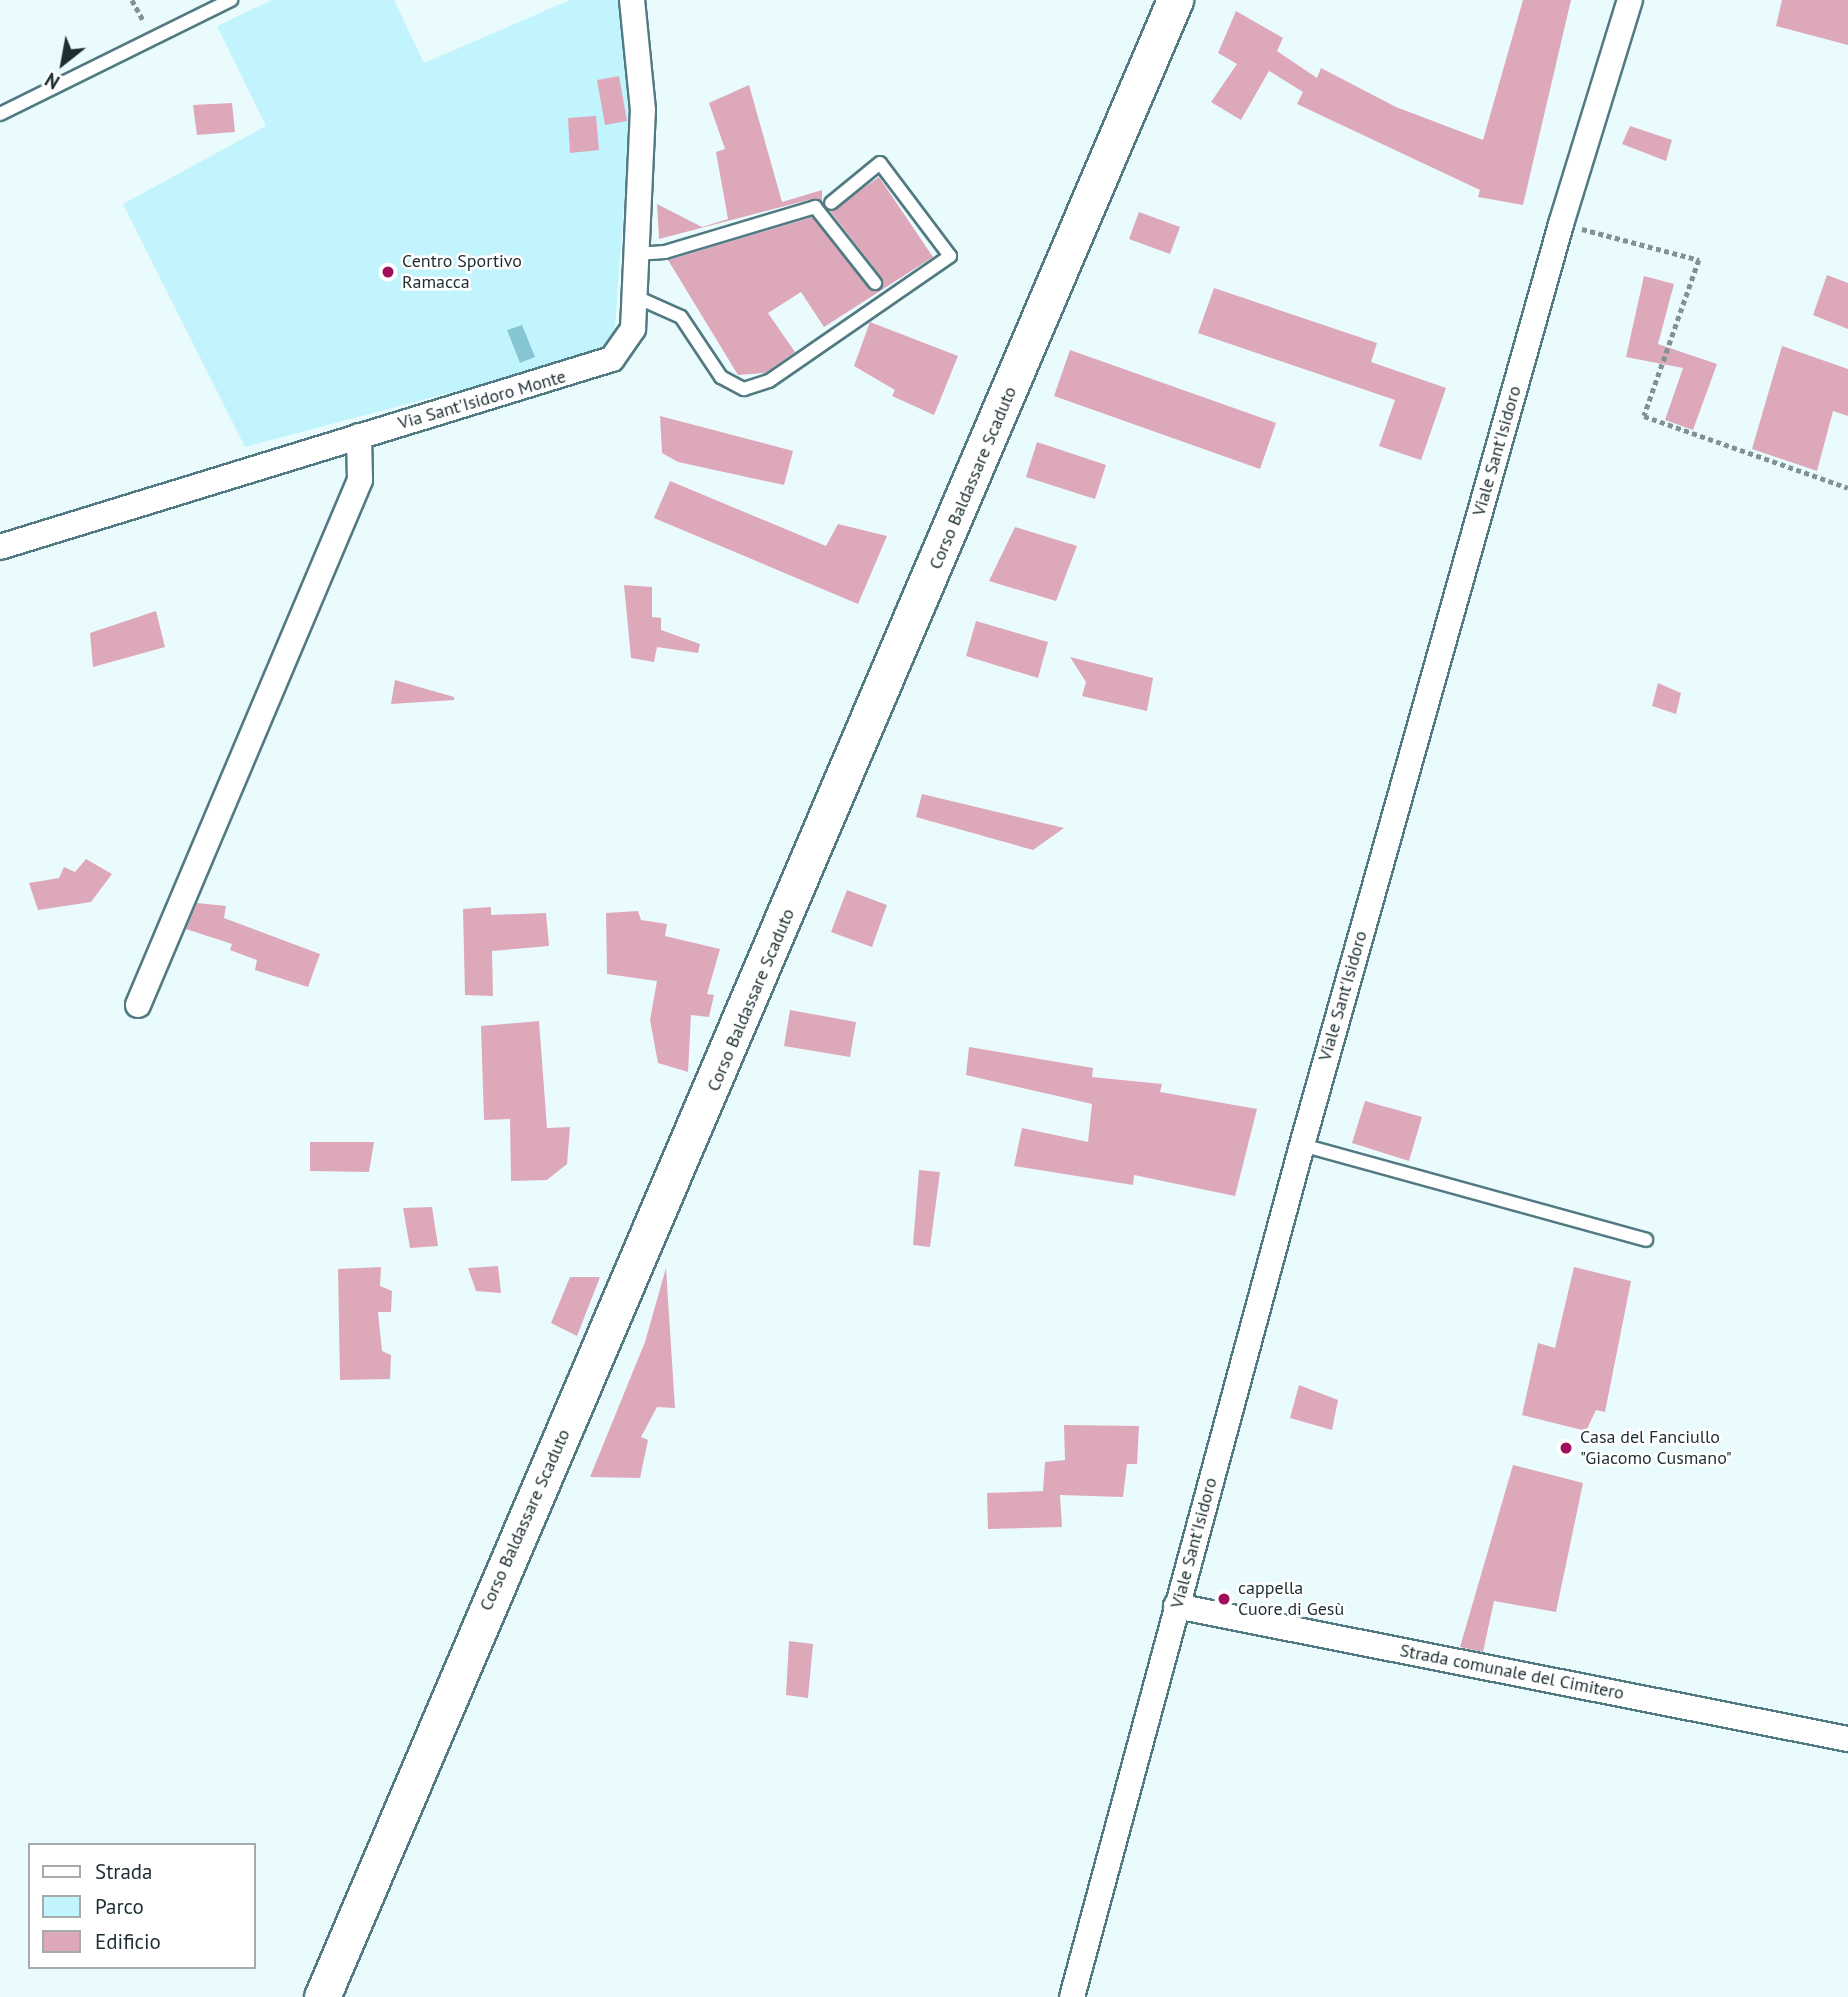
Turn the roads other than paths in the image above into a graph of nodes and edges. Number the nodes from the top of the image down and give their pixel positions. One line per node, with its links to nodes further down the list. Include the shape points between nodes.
1 (231, 0): 5 (lane)
2 (632, 0): 7 (street, Via Sant'Isidoro Monte, via 643,110)
3 (1175, 0): 17 (street, Corso Baldassare Scaduto)
4 (1630, 0): 13 (street, Viale Sant'Isidoro, via 1561,224)
5 (0, 114)
6 (836, 201): 9 (lane, via 880,163 950,256 769,381 744,389 721,377 681,317)
7 (636, 254): 8 (lane, via 665,252 815,207); 9 (street, Via Sant'Isidoro Monte)
8 (875, 283)
9 (634, 296): 10 (street, Via Sant'Isidoro Monte, via 627,344 604,363)
10 (359, 436): 11 (street, Via Sant'Isidoro Monte); 12 (street, via 360,480)
11 (0, 547)
12 (138, 1005)
13 (1301, 1145): 14 (lane); 15 (street, Viale Sant'Isidoro)
14 (1646, 1240)
15 (1176, 1606): 16 (street, Strada comunale del Cimitero); 18 (street, Viale Sant'Isidoro)
16 (1848, 1739)
17 (322, 1997)
18 (1072, 1997)

